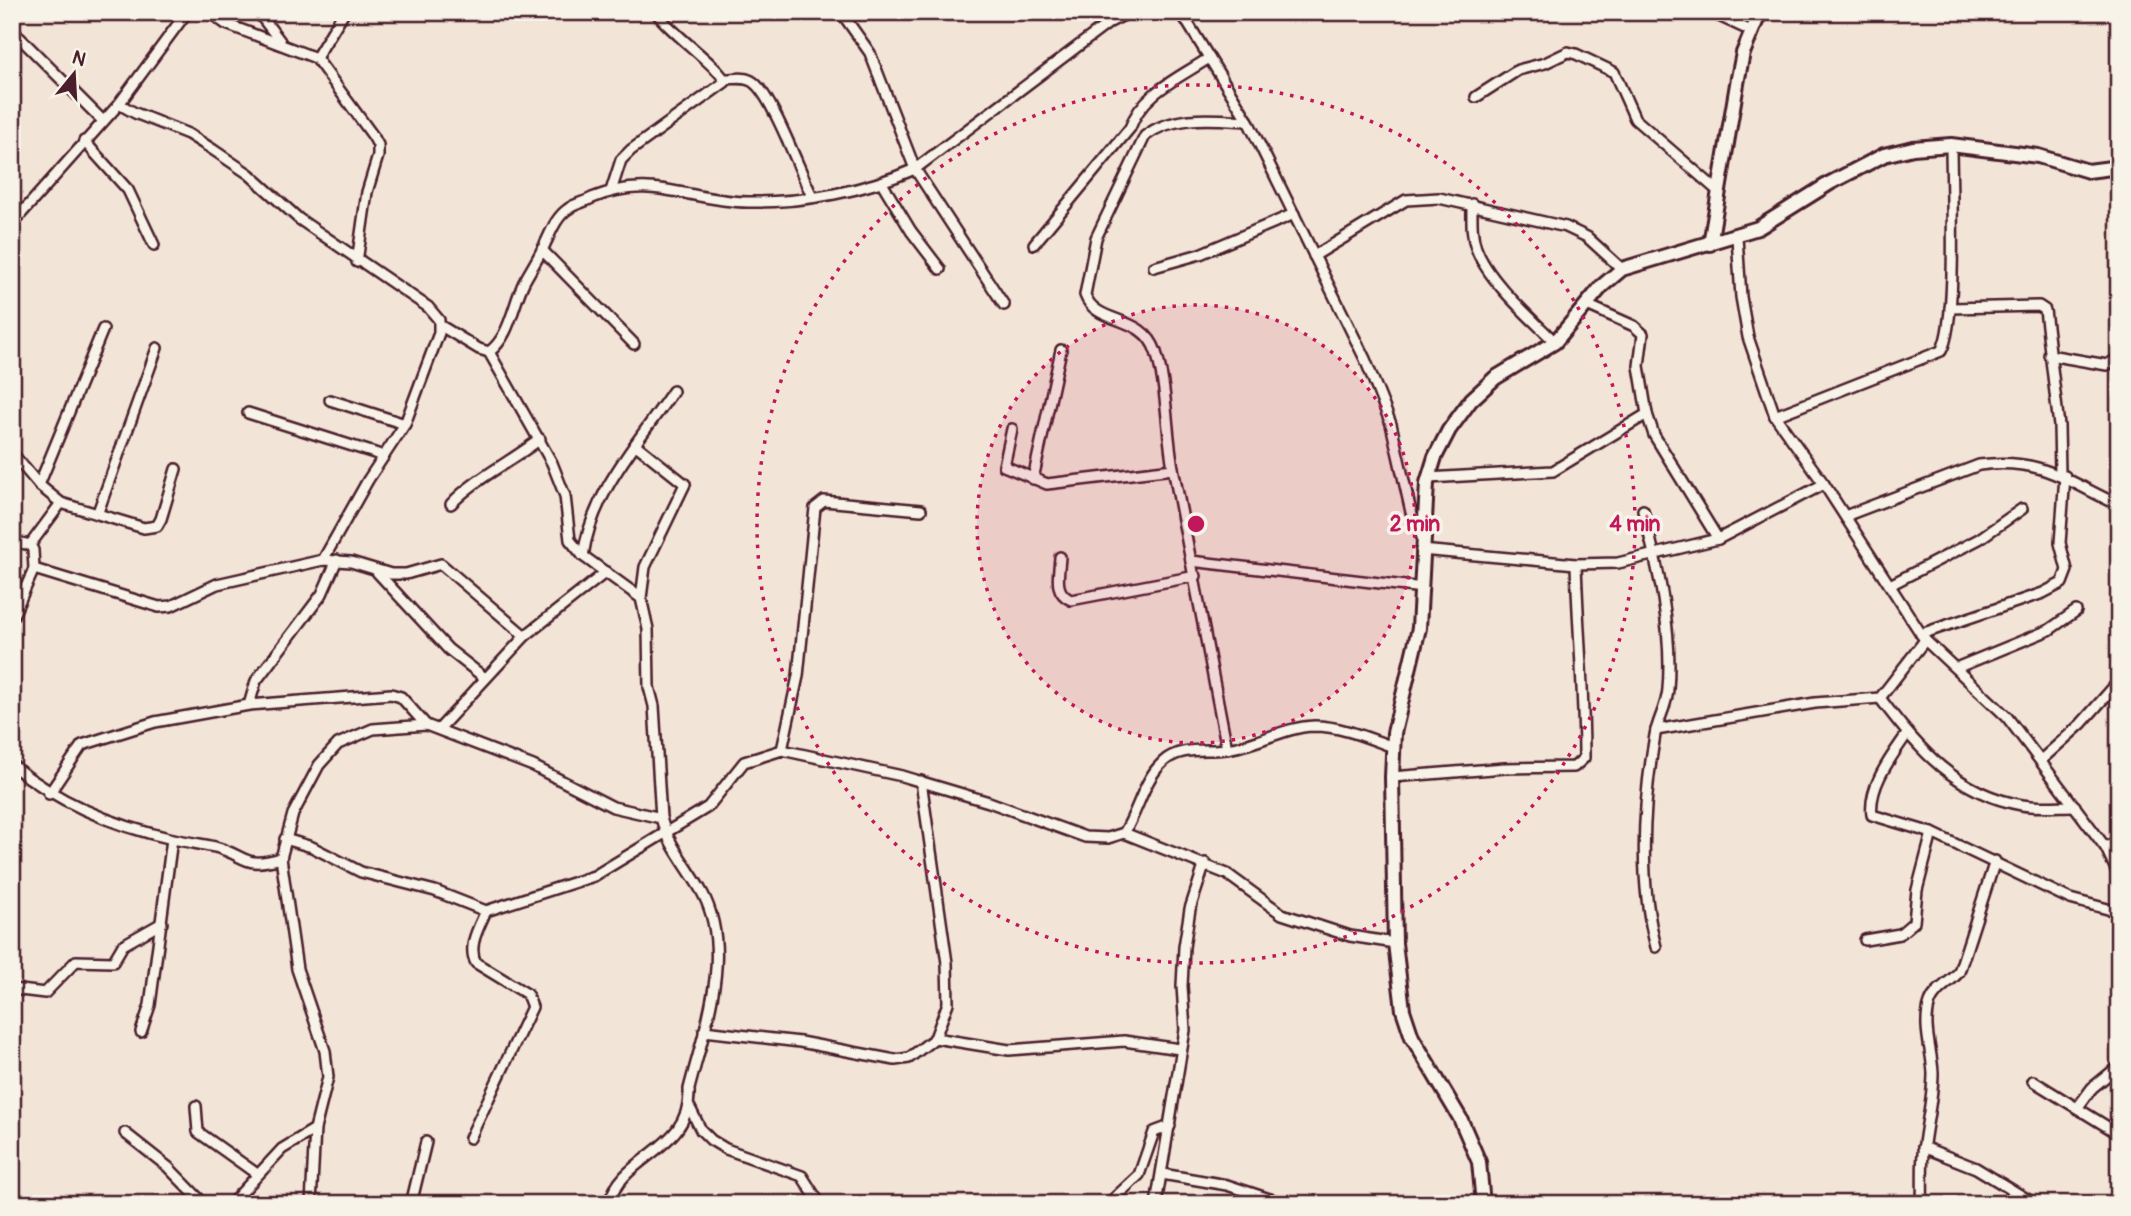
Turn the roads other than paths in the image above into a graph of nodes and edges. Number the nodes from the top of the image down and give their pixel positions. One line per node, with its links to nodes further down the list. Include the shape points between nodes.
1 (187, 12): 20 (street)
2 (209, 12): 15 (street)
3 (258, 12): 15 (street)
4 (344, 12): 16 (street)
5 (656, 12): 18 (street)
6 (842, 12): 26 (street, via 870,53)
7 (1104, 12): 12 (street)
8 (1130, 12): 12 (street)
9 (1181, 12): 17 (street)
10 (1710, 12): 14 (street)
11 (1760, 12): 14 (street)
12 (1110, 22): 26 (street)
13 (12, 30): 21 (street)
14 (1751, 31): 29 (street)
15 (281, 43): 16 (street)
16 (316, 58): 40 (street, via 378,145)
17 (1209, 58): 22 (street); 36 (street, via 1148,97 1130,128)
18 (726, 79): 28 (street, via 621,160); 30 (street, via 750,80 756,85)
19 (1476, 97): 29 (street, via 1518,69 1568,52 1576,54 1614,72 1635,119)
20 (119, 104): 21 (street); 40 (street, via 212,149)
21 (103, 121): 23 (street)
22 (1248, 121): 32 (street); 68 (street, via 1177,121 1145,136 1096,238 1088,270 1088,303 1146,334 1155,349)
23 (84, 141): 33 (street); 37 (street, via 128,190)
24 (1951, 145): 25 (street, via 2007,151 2088,171); 34 (street, via 1884,155); 46 (street)
25 (2119, 167)
26 (915, 169): 27 (street); 44 (street)
27 (882, 183): 30 (street); 42 (street)
28 (611, 191): 30 (street, via 652,186 717,201 752,202); 38 (street, via 568,209 556,221)
29 (1718, 191): 35 (street)
30 (812, 196)
31 (1472, 204): 39 (street, via 1439,198 1406,200); 43 (street, via 1577,231); 49 (street, via 1472,229 1485,267)
32 (1294, 214): 39 (street); 41 (street, via 1200,254)
33 (12, 223)
34 (1737, 237): 35 (street); 60 (street, via 1748,337)
35 (1710, 243): 43 (street)
36 (1034, 244)
37 (154, 245)
38 (542, 250): 50 (street); 53 (street, via 498,345)
39 (1314, 256): 84 (street, via 1391,424)
40 (357, 262): 47 (street, via 428,307)
41 (1154, 267)
42 (940, 269)
43 (1622, 269): 45 (street)
44 (1004, 305)
45 (1587, 305): 49 (street); 59 (street, via 1643,334 1639,366)
46 (1950, 308): 54 (street, via 2039,306 2045,310); 60 (street, via 1941,351)
47 (441, 326): 53 (street); 61 (street)
48 (103, 329): 73 (street)
49 (1555, 342): 70 (street, via 1495,378 1471,400 1444,439)
50 (634, 344)
51 (157, 348): 80 (street)
52 (1061, 350): 71 (street)
53 (489, 352): 63 (street)
54 (2049, 355): 55 (street, via 2107,365); 69 (street)
55 (2118, 359)
56 (673, 391): 64 (street)
57 (330, 400): 61 (street)
58 (248, 414): 66 (street)
59 (1647, 414): 70 (street, via 1553,471); 82 (street, via 1654,435)
60 (1775, 416): 72 (street)
61 (405, 424): 66 (street)
62 (1012, 429): 71 (street, via 1004,466)
63 (540, 439): 75 (street, via 474,482); 86 (street, via 565,496 570,540)
64 (636, 445): 86 (street, via 594,510); 99 (street, via 685,484 645,567)
65 (12, 453): 73 (street)
66 (384, 456): 89 (street)
67 (176, 469): 80 (street, via 157,526 144,528)
68 (1173, 469): 71 (street, via 1052,484); 91 (street)
69 (2062, 475): 76 (street); 81 (street, via 1999,462 1979,465); 103 (street, via 2060,543 2067,570 2062,583)
70 (1428, 478): 84 (street)
71 (1033, 479)
72 (1824, 484): 81 (street); 82 (street)
73 (39, 485): 74 (street)
74 (61, 503): 80 (street); 85 (street)
75 (451, 504)
76 (2119, 505)
77 (2022, 509): 97 (street, via 1979,539)
78 (921, 510): 115 (street, via 824,501 815,508 798,677)
79 (1643, 510): 87 (street)
80 (98, 512)
81 (1844, 516): 97 (street)
82 (1718, 539): 87 (street)
83 (12, 541): 85 (street)
84 (1421, 543): 92 (street); 98 (street)
85 (30, 545): 93 (street)
86 (583, 556): 95 (street)
87 (1655, 556): 92 (street); 111 (street, via 1669,672 1665,708)
88 (1060, 558): 96 (street, via 1058,590 1071,600)
89 (323, 560): 90 (street); 93 (street, via 217,584 159,607)
90 (337, 560): 94 (street); 108 (street, via 322,594 256,681)
91 (1191, 561): 96 (street); 98 (street)
92 (1576, 564): 118 (street, via 1584,685 1581,764)
93 (34, 569): 101 (street)
94 (377, 571): 102 (street, via 406,574 440,564); 105 (street, via 448,649)
95 (606, 572): 99 (street); 102 (street)
96 (1196, 576): 114 (street)
97 (1890, 585): 103 (street)
98 (1423, 588): 113 (street, via 1413,660)
99 (641, 598): 122 (street, via 648,629)
100 (2076, 611): 104 (street, via 2049,630)
101 (12, 618)
102 (525, 636): 105 (street)
103 (1923, 637): 104 (street); 107 (street)
104 (1956, 668): 116 (street, via 2007,717)
105 (485, 678): 110 (street)
106 (2119, 681): 116 (street)
107 (1880, 698): 111 (street, via 1815,703); 112 (street)
108 (249, 705): 109 (street, via 391,694); 120 (street, via 155,722 90,741 72,756)
109 (426, 724): 110 (street); 127 (street, via 373,729 338,744 304,789)
110 (440, 728): 122 (street, via 533,766 613,807)
111 (1656, 730): 139 (street, via 1649,774 1645,870 1648,917)
112 (1906, 734): 121 (street, via 1963,784 2022,805); 124 (street, via 1883,770 1874,792 1872,815)
113 (1393, 747): 114 (street, via 1338,728 1315,726); 118 (street)
114 (1227, 749): 123 (street, via 1180,752 1164,761)
115 (782, 750): 119 (street); 125 (street, via 744,762 708,807)
116 (2041, 760): 121 (street)
117 (12, 765): 120 (street)
118 (1391, 777): 138 (street)
119 (921, 782): 123 (street, via 1075,835 1108,838); 143 (street, via 947,963 948,1003)
120 (49, 794): 126 (street, via 119,824)
121 (2075, 806): 129 (street)
122 (661, 818): 125 (street)
123 (1124, 833): 132 (street)
124 (1932, 833): 131 (street); 137 (street, via 1914,922 1899,934)
125 (666, 835): 134 (street, via 594,876); 141 (street, via 713,917 716,967)
126 (172, 839): 130 (street, via 219,848 259,864); 136 (street)
127 (285, 839): 130 (street); 134 (street, via 361,872 435,891)
128 (2119, 839): 129 (street)
129 (2106, 848): 133 (street)
130 (281, 858): 151 (street, via 297,969 327,1064 328,1088)
131 (1995, 861): 135 (street, via 2070,899); 156 (street, via 1959,972 1935,993 1929,1005 1932,1099)
132 (1205, 863): 138 (street, via 1282,914 1350,936); 144 (street, via 1184,947 1185,1030)
133 (2119, 876)
134 (486, 911): 154 (street, via 471,955 476,963 527,994 532,1007)
135 (2119, 912)
136 (162, 923): 140 (street, via 123,944 113,962 76,961 45,993); 142 (street, via 150,1005)
137 (1865, 940)
138 (1395, 943): 168 (street, via 1408,1023 1479,1162)
139 (1656, 947)
140 (12, 989)
141 (704, 1031): 143 (street, via 813,1044 895,1060 915,1054); 149 (street, via 689,1089)
142 (141, 1032)
143 (935, 1038): 144 (street, via 1009,1050 1124,1041)
144 (1180, 1049): 150 (street)
145 (2119, 1066): 148 (street, via 2092,1088)
146 (2033, 1081): 148 (street)
147 (196, 1106): 157 (street, via 198,1132)
148 (2078, 1107): 153 (street)
149 (690, 1108): 163 (street, via 673,1139 628,1174); 164 (street, via 710,1140 802,1176)
150 (1170, 1126): 158 (street); 165 (street, via 1154,1132 1139,1175)
151 (315, 1129): 157 (street, via 282,1149); 161 (street)
152 (125, 1133): 159 (street)
153 (2119, 1134)
154 (470, 1138)
155 (426, 1142): 162 (street)
156 (1923, 1147): 169 (street); 170 (street, via 1976,1168)
157 (257, 1174): 160 (street)
158 (1162, 1174): 166 (street); 167 (street, via 1227,1185)
159 (204, 1204)
160 (231, 1204)
161 (311, 1204)
162 (411, 1204)
163 (609, 1204)
164 (820, 1204)
165 (1108, 1204)
166 (1156, 1204)
167 (1285, 1204)
168 (1483, 1204)
169 (1922, 1204)
170 (2035, 1204)

